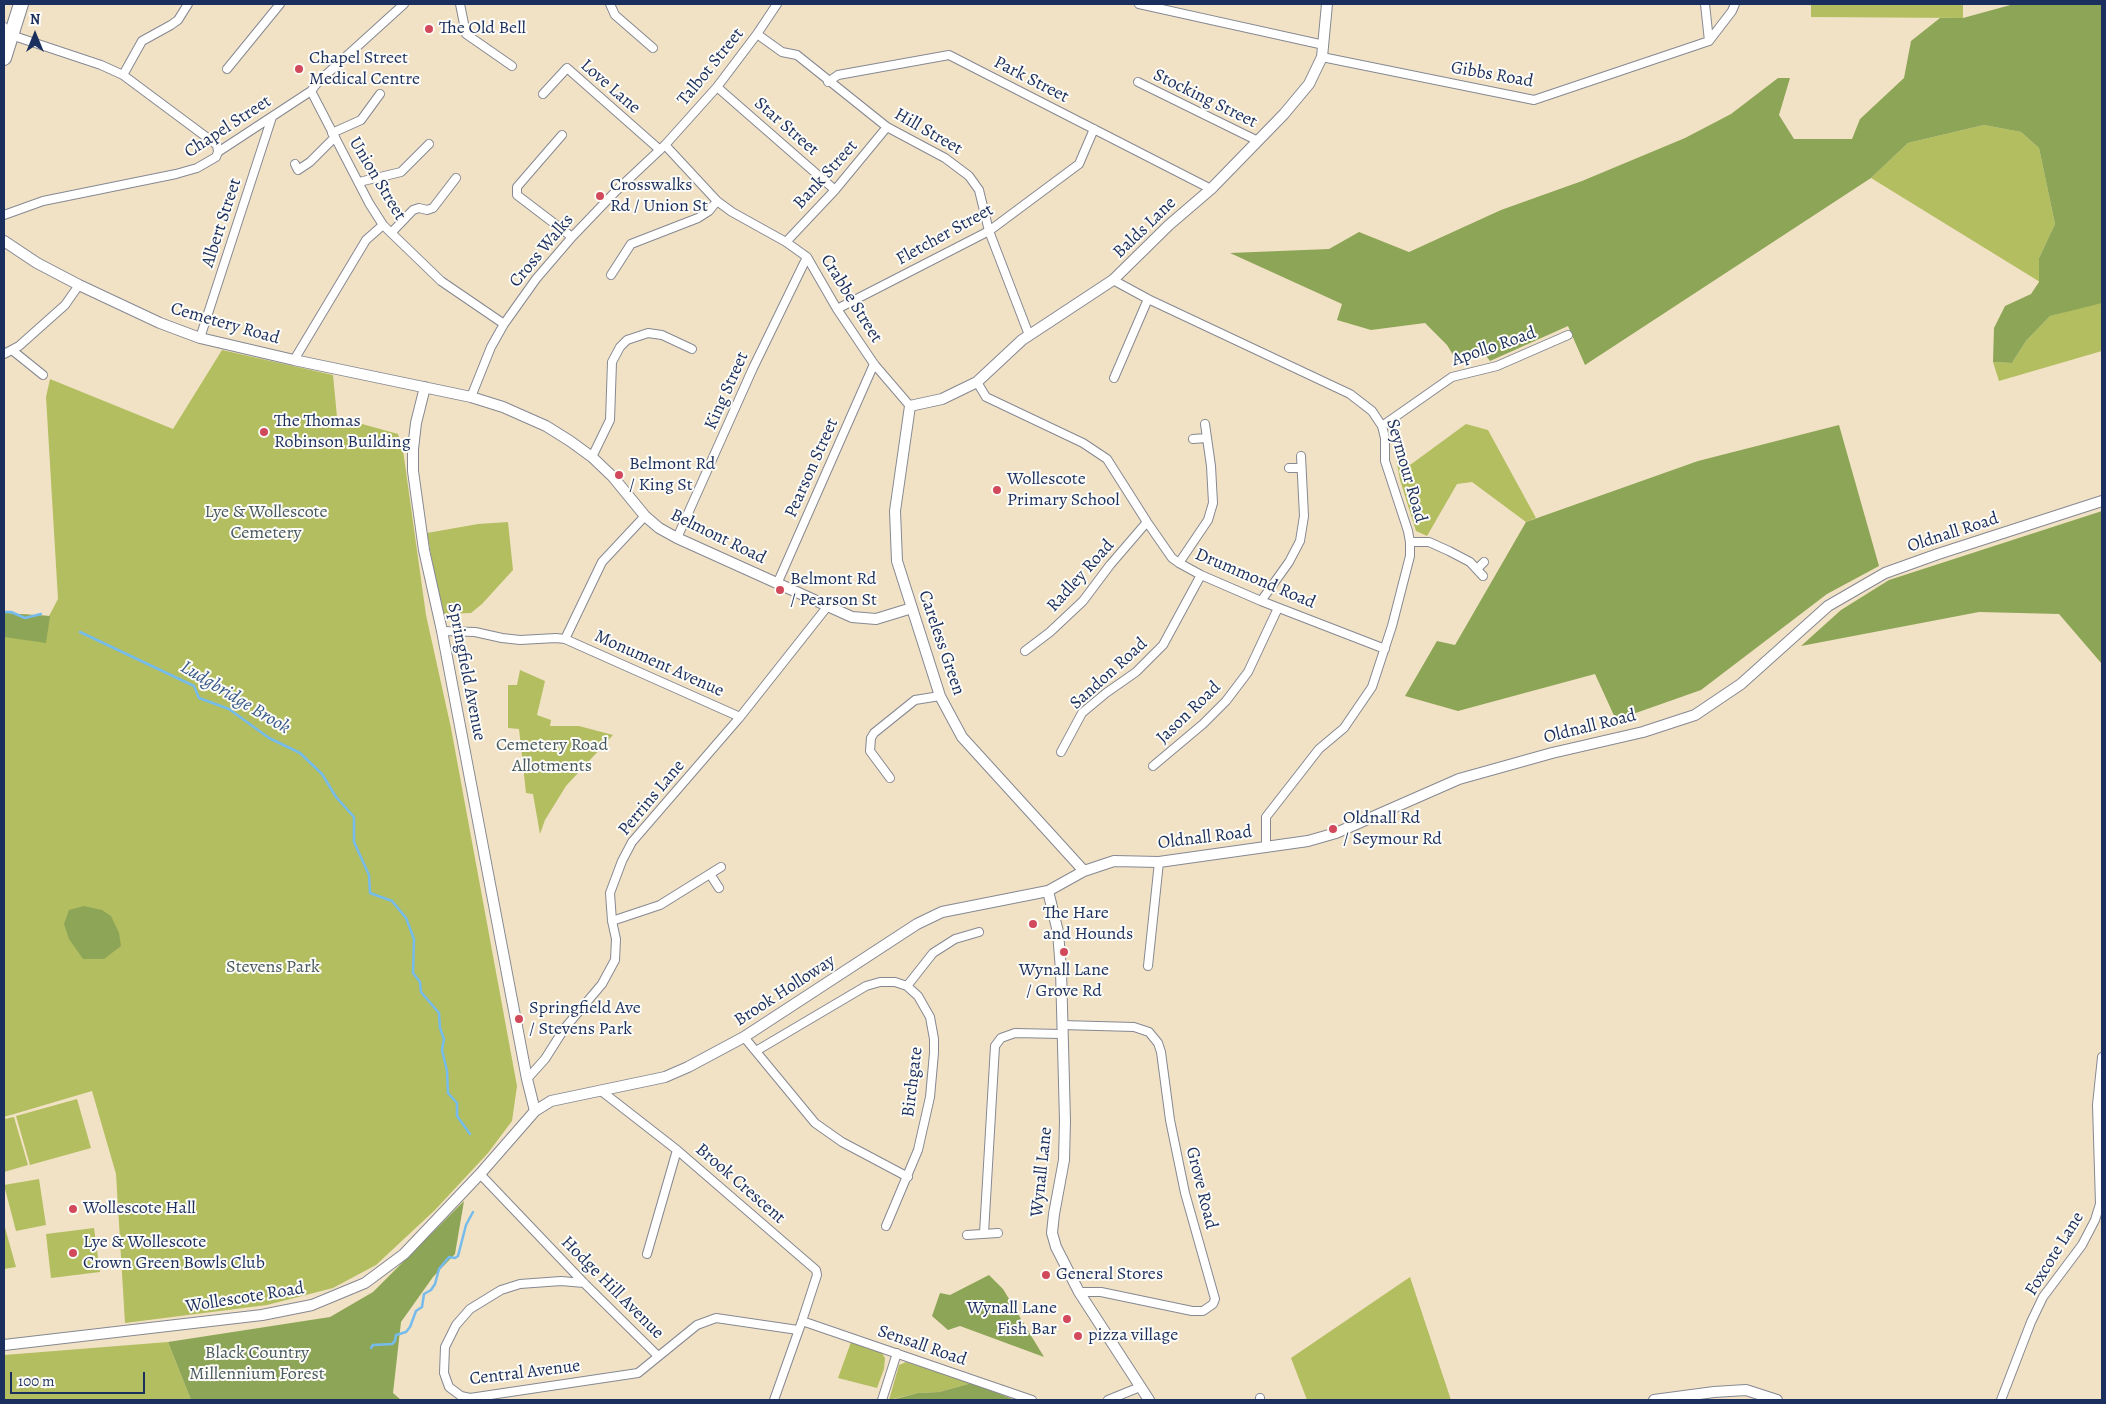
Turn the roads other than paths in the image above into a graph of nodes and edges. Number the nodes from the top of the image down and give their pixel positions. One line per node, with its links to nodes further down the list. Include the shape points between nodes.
1 (12, 4): 13 (highway)
2 (21, 4): 13 (highway)
3 (188, 4): 22 (street, via 171,25 142,41)
4 (280, 4): 21 (street)
5 (404, 4): 26 (street, Chapel Street)
6 (460, 4): 20 (street, via 466,34)
7 (610, 4): 17 (street, via 615,15)
8 (777, 4): 14 (street, Talbot Street)
9 (1139, 4): 16 (street)
10 (1327, 4): 16 (street, Balds Lane)
11 (1705, 4): 15 (street)
12 (1735, 4): 15 (street)
13 (6, 34): 19 (highway); 22 (street)
14 (758, 34): 23 (street, Hill Street, via 782,52 797,55); 25 (street, Talbot Street)
15 (1709, 41): 18 (street, Gibbs Road, via 1534,100)
16 (1324, 45): 18 (street, Balds Lane)
17 (653, 48)
18 (1322, 57): 34 (street, Balds Lane, via 1309,84)
19 (4, 58)
20 (512, 66)
21 (227, 69)
22 (123, 75): 37 (street, via 217,145)
23 (828, 82): 30 (street, Hill Street); 31 (street, Park Street, via 838,75 949,55)
24 (1138, 82): 34 (street, Stocking Street)
25 (717, 86): 36 (street, Talbot Street); 42 (street, Star Street)
26 (311, 91): 29 (street, Chapel Street); 32 (street, Union Street)
27 (380, 94): 32 (street, via 361,120)
28 (544, 94): 36 (street, Love Lane, via 567,68)
29 (272, 117): 37 (street, Chapel Street); 60 (street, Albert Street)
30 (887, 127): 42 (street, Bank Street); 46 (street, Hill Street, via 945,158 969,176 979,190)
31 (1094, 129): 41 (street, Park Street); 46 (street, Fletcher Street, via 1079,164)
32 (333, 135): 38 (street, via 310,162 298,170); 40 (street, Union Street)
33 (562, 135): 48 (street, via 517,187 517,195)
34 (1258, 142): 41 (street, Balds Lane)
35 (429, 144): 40 (street, via 401,172)
36 (662, 148): 43 (street, Crabbe Street); 48 (street, Cross Walks)
37 (218, 152): 44 (street, Chapel Street, via 216,157 197,168 43,201)
38 (295, 164)
39 (456, 178): 47 (street, via 433,208 414,210)
40 (359, 182): 45 (street, Union Street)
41 (1211, 189): 53 (street, Balds Lane)
42 (835, 190): 50 (street, Bank Street)
43 (717, 201): 50 (street, Crabbe Street); 52 (street, via 709,212 698,218 631,244)
44 (4, 215)
45 (383, 225): 47 (street, Union Street); 64 (street, via 366,240)
46 (990, 231): 56 (street, Fletcher Street); 58 (street, Hill Street)
47 (391, 234): 57 (street, Union Street, via 441,281)
48 (572, 237): 57 (street, Cross Walks)
49 (4, 241): 54 (street, Cemetery Road)
50 (786, 242): 51 (street, Crabbe Street)
51 (807, 257): 56 (street, Crabbe Street); 83 (street, King Street)
52 (611, 275)
53 (1114, 280): 55 (street, Seymour Road); 58 (street, Balds Lane)
54 (79, 285): 60 (street, Cemetery Road); 62 (street, via 65,305)
55 (1148, 299): 67 (street); 73 (street, Seymour Road, via 1350,394 1372,411)
56 (837, 308): 65 (street, Crabbe Street)
57 (504, 324): 70 (street, Cross Walks)
58 (1029, 335): 68 (street, Balds Lane)
59 (1568, 335): 73 (street, Apollo Road, via 1497,366 1452,377)
60 (200, 338): 64 (street, Cemetery Road)
61 (692, 349): 77 (street, via 662,335 648,333 627,340 620,347 612,362 610,420)
62 (12, 350): 63 (street); 66 (street)
63 (4, 354)
64 (294, 360): 69 (street, Cemetery Road)
65 (874, 364): 71 (street, Crabbe Street); 90 (street, Pearson Street)
66 (43, 375)
67 (1114, 378)
68 (978, 382): 71 (street, Balds Lane, via 942,399); 82 (street, Drummond Road, via 986,397 1083,443 1107,459)
69 (425, 387): 70 (street, Belmont Road); 95 (street, Springfield Avenue, via 416,423 414,471 424,550)
70 (471, 397): 77 (street, Belmont Road, via 546,426)
71 (910, 406): 93 (street, Careless Green, via 894,511 897,561)
72 (1205, 424): 74 (street)
73 (1382, 426): 84 (street, Seymour Road, via 1386,461)
74 (1206, 438): 75 (street); 86 (street, via 1211,466 1212,512)
75 (1192, 439)
76 (1301, 456): 79 (street)
77 (592, 457): 81 (street, Belmont Road)
78 (1289, 468): 79 (street)
79 (1301, 468): 91 (street, via 1304,516 1300,541)
80 (2102, 502): 110 (street, Oldnall Road, via 1885,573 1828,606 1741,684 1695,715 1459,780 1336,833)
81 (645, 516): 83 (street, Belmont Road); 97 (street, Monument Avenue, via 602,562)
82 (1147, 522): 86 (street, Drummond Road); 98 (street, Radley Road, via 1082,601)
83 (677, 538): 90 (street, Belmont Road)
84 (1410, 542): 87 (street, via 1429,542 1470,562); 99 (street, Seymour Road, via 1410,556)
85 (1484, 562): 87 (street)
86 (1179, 563): 88 (street, Drummond Road)
87 (1477, 569): 89 (street)
88 (1201, 576): 91 (street, Drummond Road); 104 (street, Sandon Road, via 1163,645 1136,672 1082,713)
89 (1484, 576)
90 (777, 584): 92 (street, Belmont Road)
91 (1261, 601): 94 (street, Drummond Road)
92 (827, 607): 93 (street, Belmont Road, via 852,617 870,619); 102 (street, Perrins Lane)
93 (912, 608): 101 (street, Careless Green)
94 (1278, 608): 99 (street, Drummond Road); 106 (street, Jason Road, via 1248,672 1226,701)
95 (442, 631): 97 (street, Monument Avenue, via 475,632 520,640); 125 (street, Springfield Avenue)
96 (1025, 638): 98 (street)
97 (565, 639): 102 (street, Monument Avenue)
98 (1033, 644): 100 (street, Radley Road)
99 (1385, 649): 110 (street, Seymour Road, via 1372,687 1344,728 1319,749 1266,817)
100 (1024, 651)
101 (940, 696): 109 (street, via 915,700 874,733 870,752); 113 (street, Careless Green, via 962,737)
102 (740, 717): 117 (street, Perrins Lane, via 632,842 610,893)
103 (1057, 738): 104 (street)
104 (1066, 742): 105 (street, Sandon Road)
105 (1061, 752)
106 (1161, 759): 107 (street, Jason Road); 108 (street, Jason Road)
107 (1153, 766)
108 (1167, 767)
109 (890, 778)
110 (1266, 847): 111 (street, Oldnall Road)
111 (1159, 862): 113 (street, Oldnall Road, via 1114,861); 119 (street, via 1152,957)
112 (721, 867): 114 (street)
113 (1084, 871): 116 (street, Oldnall Road)
114 (710, 874): 115 (street); 117 (street, via 660,905)
115 (719, 888)
116 (1048, 891): 121 (street, Wynall Lane, via 1058,932); 122 (street, Brook Holloway, via 942,912 917,924)
117 (612, 921): 125 (street, Perrins Lane, via 616,939 615,960 602,984)
118 (979, 932): 120 (street, via 955,939 932,953)
119 (1148, 966)
120 (906, 986): 123 (street, via 880,982 866,986); 130 (street, Birchgate, via 918,996 930,1017 934,1053 930,1097)
121 (1062, 1030): 132 (street, via 1015,1033 1001,1038 995,1046); 139 (street, Wynall Lane, via 1064,1160 1052,1233); 139 (street, Grove Road, via 1134,1027 1149,1032 1158,1043 1185,1193 1215,1299 1203,1311 1192,1311 1101,1292)
122 (744, 1037): 123 (street); 126 (street, Brook Holloway, via 665,1077)
123 (756, 1051): 130 (street, via 815,1122 842,1142)
124 (2102, 1057): 154 (street, Foxcote Lane, via 2097,1105 2100,1204 2082,1245 2044,1297 2031,1322)
125 (527, 1079): 127 (street, Springfield Avenue)
126 (600, 1090): 127 (street, Brook Holloway, via 552,1101); 128 (street, Brook Crescent)
127 (535, 1110): 129 (street, Wollescote Road)
128 (677, 1150): 136 (street); 140 (street, Brook Crescent, via 816,1270)
129 (480, 1174): 138 (street, Hodge Hill Avenue); 142 (street, Wollescote Road, via 404,1254 365,1283 312,1305 262,1315)
130 (908, 1177): 131 (street, Birchgate)
131 (886, 1226)
132 (984, 1233): 133 (street); 134 (street)
133 (998, 1233)
134 (967, 1235)
135 (641, 1241): 136 (street)
136 (650, 1244): 137 (street)
137 (647, 1254)
138 (584, 1283): 144 (street, Hodge Hill Avenue); 144 (street, Central Avenue, via 520,1284 501,1290 470,1309 445,1347 444,1373 449,1387 470,1398 638,1373)
139 (1079, 1292): 145 (street, Wynall Lane)
140 (802, 1321): 141 (street); 143 (street, Sensall Road)
141 (798, 1330): 144 (street, Hodge Hill Avenue, via 716,1318 697,1325); 147 (street)
142 (4, 1345)
143 (897, 1354): 148 (street); 149 (street, Sensall Road)
144 (658, 1356)
145 (1140, 1387): 150 (street); 151 (street, Wynall Lane)
146 (1764, 1398): 152 (street, via 1746,1390 1733,1390); 153 (street)
147 (774, 1400)
148 (882, 1400)
149 (1032, 1400)
150 (1108, 1400)
151 (1149, 1400)
152 (1654, 1400)
153 (1777, 1400)
154 (2001, 1400)

